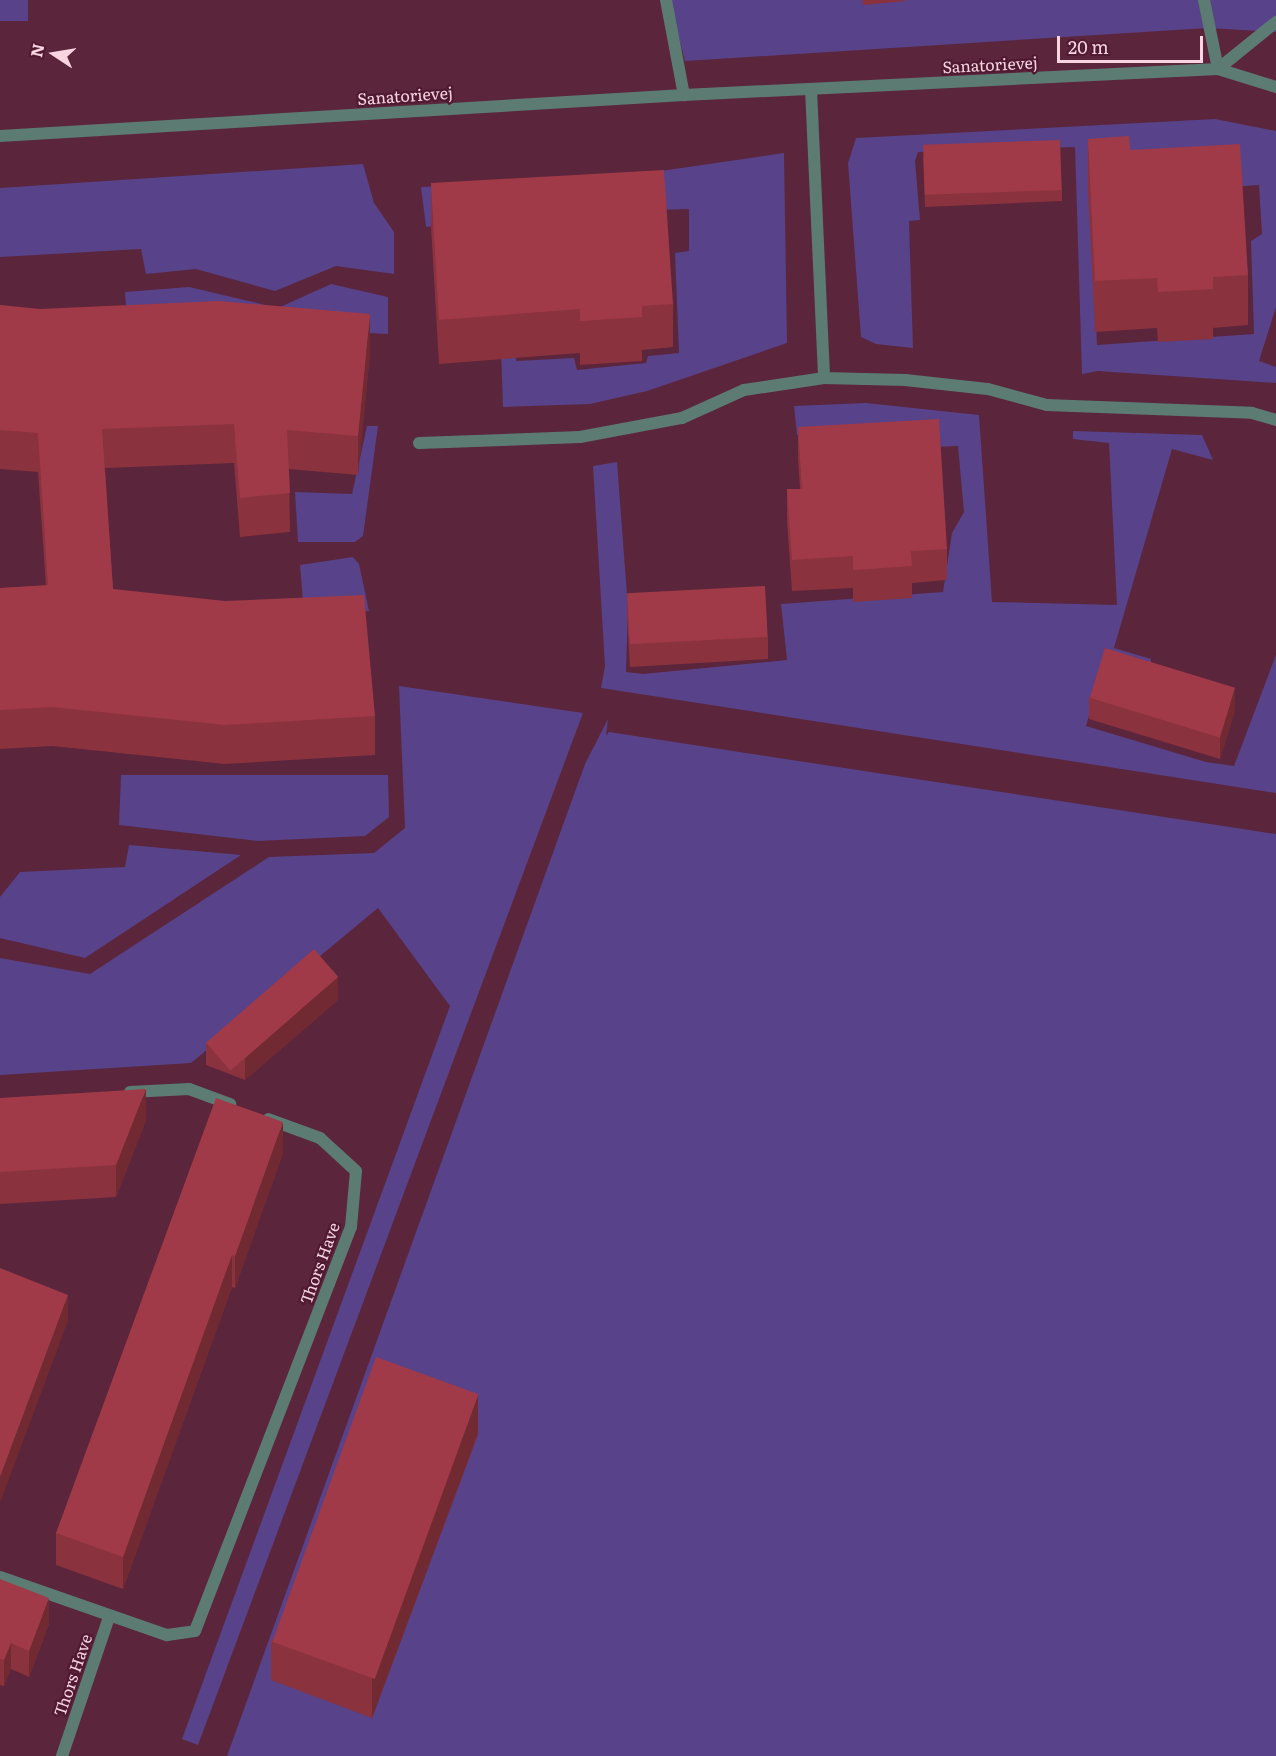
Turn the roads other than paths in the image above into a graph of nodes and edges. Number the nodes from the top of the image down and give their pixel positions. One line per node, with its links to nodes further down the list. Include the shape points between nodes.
1 (666, 0): 7 (street)
2 (1204, 0): 4 (street)
3 (1276, 22): 4 (street)
4 (1218, 69): 5 (street, Sanatorievej); 6 (street, Sanatorievej)
5 (1276, 87)
6 (811, 89): 7 (street, Sanatorievej); 9 (street)
7 (684, 95): 8 (street, Sanatorievej)
8 (0, 136)
9 (824, 378): 10 (street, via 905,380 988,389 1047,405 1252,413); 11 (street, via 744,390 682,418 580,437)
10 (1276, 420)
11 (419, 443)
12 (118, 1093): 14 (street, Thors Have, via 189,1089 320,1138 356,1171 351,1227 195,1631 167,1635)
13 (0, 1577): 14 (street, Thors Have)
14 (109, 1617): 15 (street, Thors Have)
15 (62, 1756)

